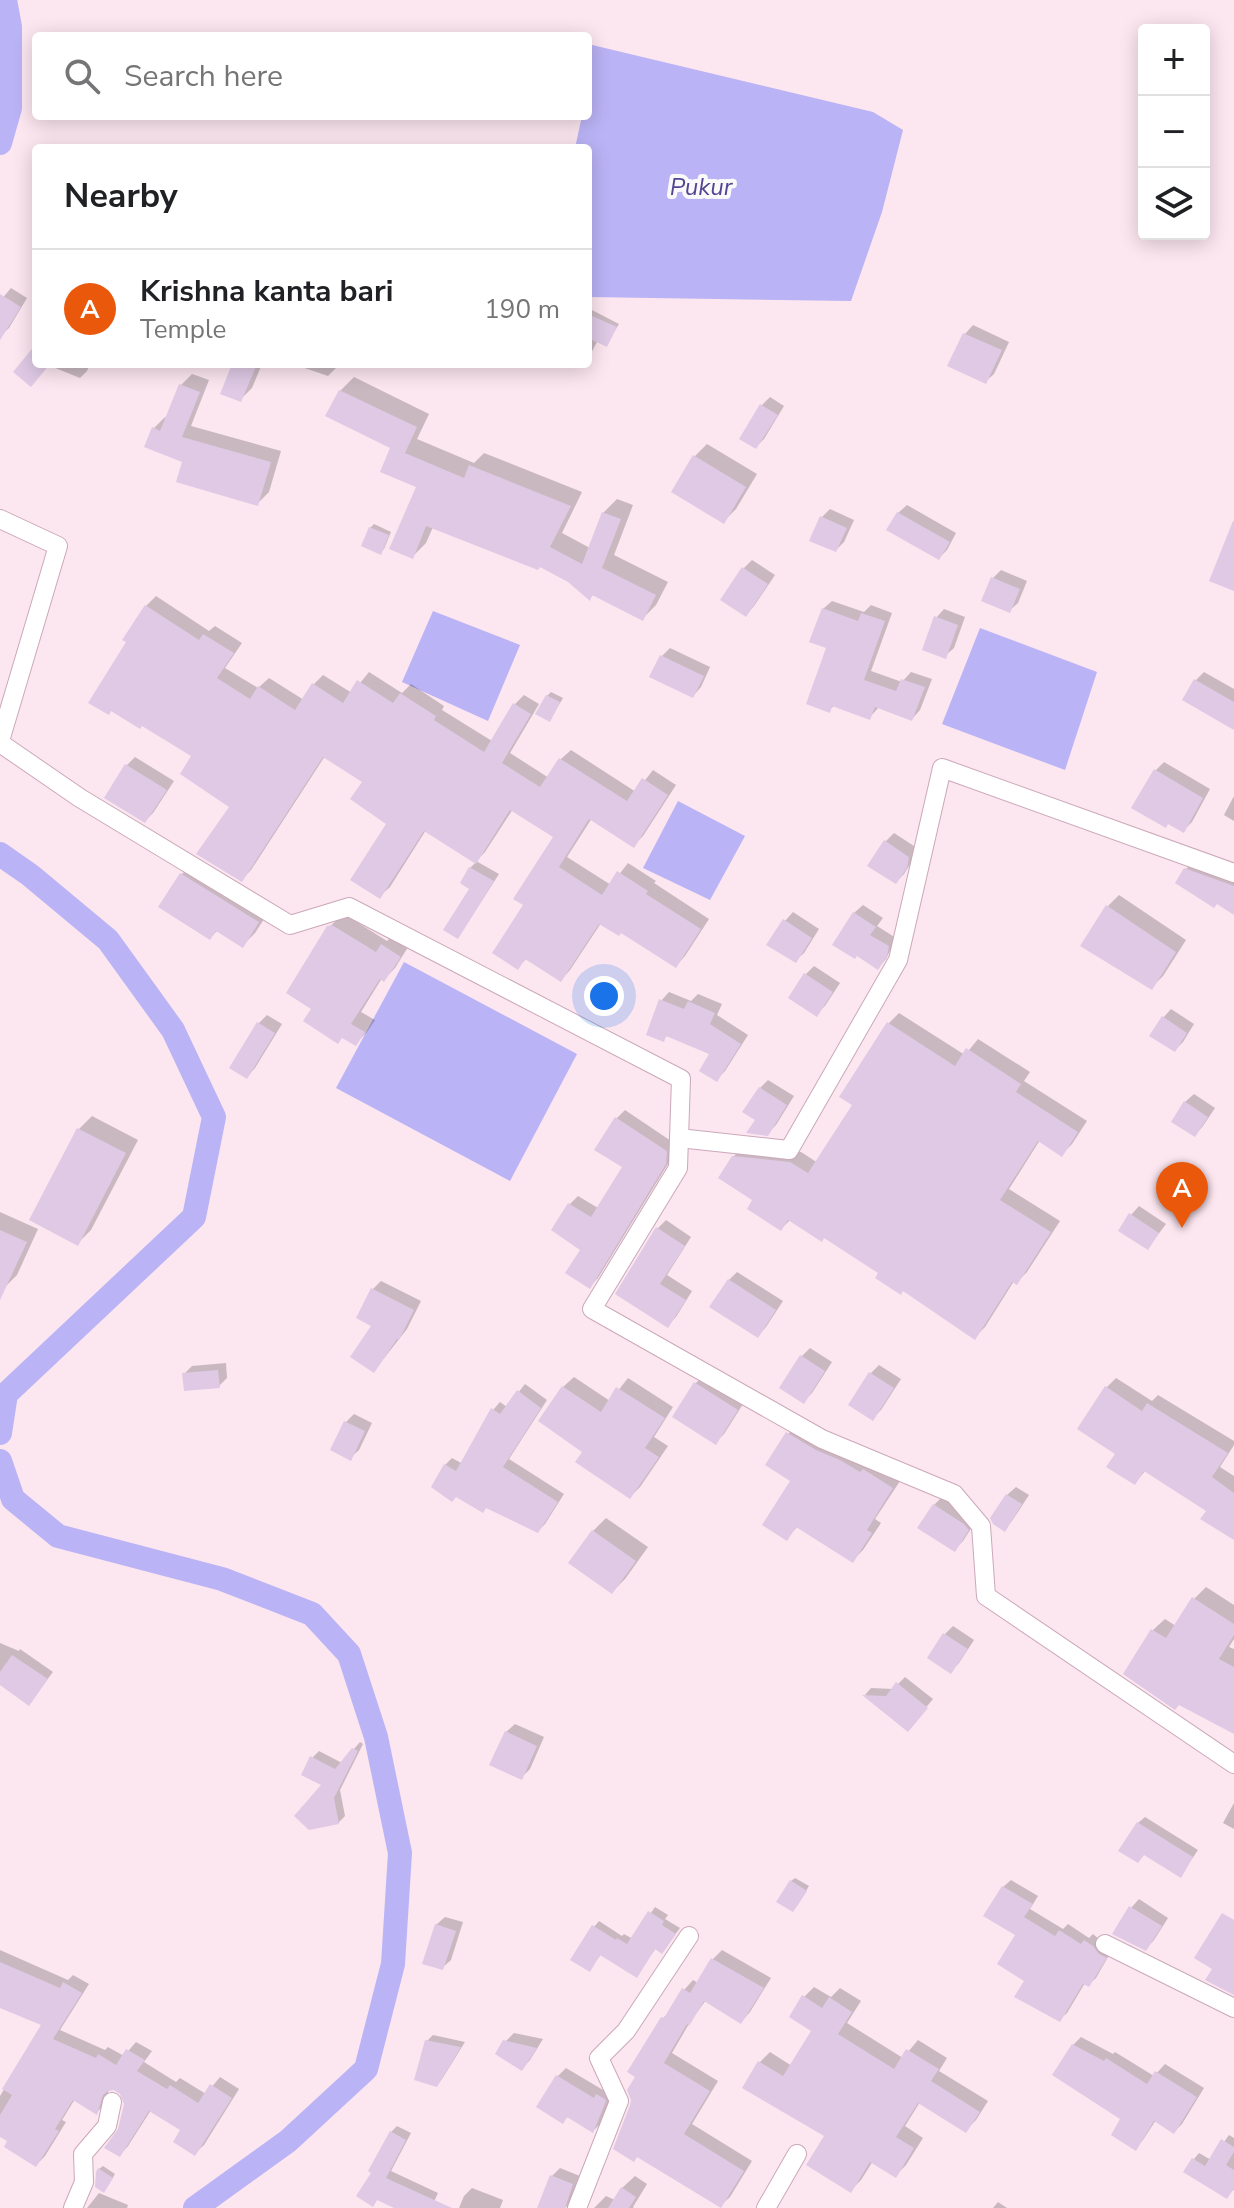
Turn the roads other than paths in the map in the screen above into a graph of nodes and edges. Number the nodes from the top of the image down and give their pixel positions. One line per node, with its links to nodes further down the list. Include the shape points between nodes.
1 (0, 519): 2 (street, via 58,546)
2 (0, 742): 4 (street, via 80,798 290,925 349,907 681,1079)
3 (1234, 873): 4 (street, via 942,768 898,960 789,1150)
4 (679, 1138): 5 (street, via 678,1168 592,1309 822,1439 954,1494 981,1526 986,1596)
5 (1234, 1764)
6 (689, 1936): 12 (street, via 626,2031 599,2058 619,2101)
7 (1105, 1944): 8 (street)
8 (1234, 2008)
9 (112, 2102): 11 (street, via 107,2126 83,2154 84,2182)
10 (797, 2154): 13 (street)
11 (73, 2208)
12 (577, 2208)
13 (766, 2208)

